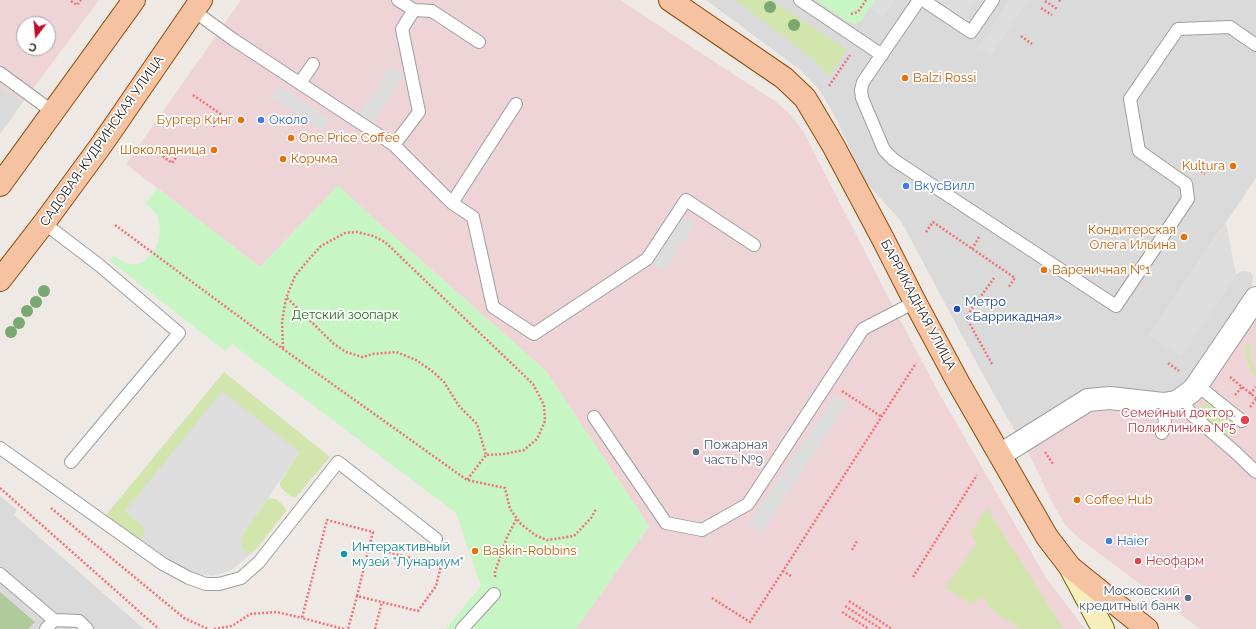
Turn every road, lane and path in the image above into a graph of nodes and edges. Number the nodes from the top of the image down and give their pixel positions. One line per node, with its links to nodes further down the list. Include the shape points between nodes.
1 (71, 0): 2 (path, via 77,5)
2 (81, 0)
3 (134, 0): 30 (main road)
4 (398, 0): 15 (lane)
5 (670, 0): 46 (main road, БАРРИКАДНАЯ УЛИЦА, via 784,78 805,98 833,145)
6 (800, 0): 23 (lane)
7 (866, 0): 16 (path, via 858,12)
8 (918, 0): 23 (lane)
9 (923, 0): 10 (lane, via 971,32)
10 (993, 0)
11 (1045, 1): 14 (path)
12 (197, 5): 26 (lane, via 234,40); 37 (main road, САДОВАЯ-КУДРИНСКАЯ УЛИЦА, via 102,144)
13 (1041, 8): 17 (path)
14 (1057, 8)
15 (414, 10): 19 (lane, via 432,11); 32 (lane, via 402,28 419,112)
16 (844, 15)
17 (1052, 15)
18 (1021, 36): 20 (path)
19 (479, 42)
20 (1032, 44)
21 (1256, 45): 23 (lane, via 1230,27 1178,29 1130,99 1139,151 1186,184 1188,199 1116,306 890,157 882,145 861,94 863,82)
22 (852, 54): 27 (path)
23 (882, 55)
24 (314, 64): 26 (lane)
25 (0, 73): 30 (lane)
26 (300, 84): 32 (lane)
27 (829, 86)
28 (193, 95): 31 (path, via 222,115)
29 (516, 104): 36 (lane)
30 (53, 112): 35 (main road)
31 (213, 127)
32 (394, 145): 36 (lane)
33 (153, 149): 34 (path, via 172,163)
34 (176, 156)
35 (0, 185)
36 (452, 203): 40 (lane, via 473,217 493,307 534,334 646,259 686,200)
37 (44, 223): 42 (main road, САДОВАЯ-КУДРИНСКАЯ УЛИЦА); 66 (lane, via 180,333)
38 (114, 225): 47 (path)
39 (926, 232): 43 (path, via 932,222 1015,278)
40 (754, 245)
41 (994, 278): 50 (path, via 966,317)
42 (0, 280)
43 (1008, 288)
44 (286, 298): 47 (path, via 282,322); 64 (path, via 334,344 346,352 362,357 396,352 416,360 432,371 444,382 459,406 477,424); 64 (path, via 295,276 321,246 335,237 357,232 385,242 533,384 544,405 545,421 537,439 524,450)
45 (1256, 298): 52 (street)
46 (915, 302): 59 (lane, via 863,329 748,504 702,530 666,523); 65 (main road, БАРРИКАДНАЯ УЛИЦА)
47 (283, 349): 69 (path)
48 (916, 363): 60 (path)
49 (1168, 363): 52 (path)
50 (992, 364)
51 (1224, 372): 55 (path)
52 (1189, 379): 57 (street, via 1192,391); 61 (lane)
53 (1256, 387): 55 (path)
54 (843, 391): 60 (path)
55 (1250, 394): 56 (path)
56 (1256, 399): 58 (path)
57 (1172, 402): 62 (lane); 65 (street, via 1110,398 1088,400); 67 (lane, via 1192,415)
58 (1250, 406)
59 (594, 417)
60 (882, 417): 79 (path)
61 (1242, 421)
62 (1162, 433)
63 (0, 448): 74 (lane, via 163,564 206,584 219,584 241,578 259,562 338,462)
64 (486, 455): 69 (path)
65 (1000, 455): 78 (main road, БАРРИКАДНАЯ УЛИЦА, via 1047,537)
66 (71, 462)
67 (1256, 472)
68 (977, 475): 82 (path)
69 (467, 480): 73 (path, via 505,488 510,509)
70 (0, 488): 93 (path)
71 (49, 506): 94 (path, via 184,618)
72 (596, 509): 73 (path, via 574,536 547,540 535,535)
73 (517, 518): 83 (path, via 507,537 495,572)
74 (436, 538)
75 (857, 541): 77 (path)
76 (369, 547): 84 (path); 87 (path, via 441,566 436,586 418,611); 90 (path, via 373,532 327,520)
77 (852, 550)
78 (1070, 567): 103 (main road); 104 (main road, БАРРИКАДНАЯ УЛИЦА)
79 (783, 571): 81 (path); 85 (path, via 750,622)
80 (0, 574): 91 (lane)
81 (791, 576)
82 (913, 577)
83 (494, 594): 99 (lane)
84 (357, 596): 87 (path); 97 (path)
85 (712, 598)
86 (849, 601): 102 (path)
87 (382, 602): 98 (path)
88 (846, 606): 101 (path)
89 (842, 612): 100 (path)
90 (302, 618): 95 (path, via 277,612 250,614 232,626); 96 (path)
91 (50, 625): 92 (lane, via 79,622)
92 (87, 629)
93 (159, 629)
94 (208, 629)
95 (214, 629)
96 (344, 629)
97 (348, 629)
98 (375, 629)
99 (462, 629)
100 (868, 629)
101 (881, 629)
102 (892, 629)
103 (1104, 629)
104 (1147, 629)

